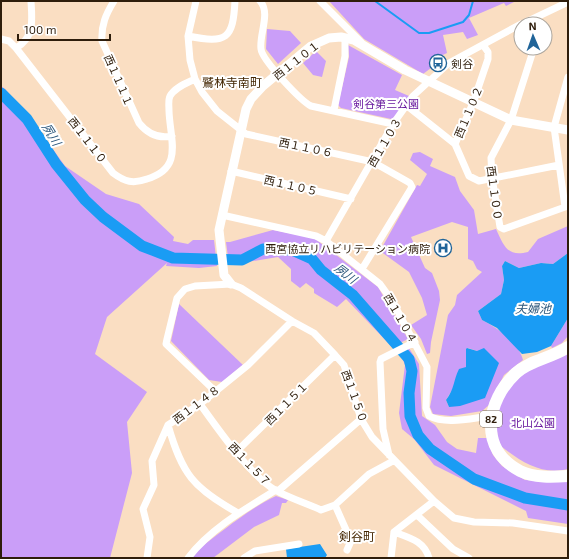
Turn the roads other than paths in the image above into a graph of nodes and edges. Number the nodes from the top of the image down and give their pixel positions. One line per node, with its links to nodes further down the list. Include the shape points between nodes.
1 (31, 1): 15 (street, via 32,27 23,43)
2 (114, 1): 29 (street, 西１１１１, via 101,30 102,41 139,123 145,131 158,136)
3 (196, 1): 10 (street)
4 (235, 1): 10 (street, via 234,25 228,34 218,39 205,40)
5 (260, 1): 17 (street, via 265,10 261,49)
6 (320, 1): 14 (street)
7 (568, 2): 8 (street, 西１１０３)
8 (539, 16)
9 (513, 29): 13 (street, 西１１０３)
10 (188, 36): 19 (street)
11 (345, 38): 14 (street, 西１１０１); 17 (street, 西１１０１, via 330,38 314,43); 23 (street, via 345,56)
12 (1, 39): 15 (street, 西１１１０)
13 (483, 45): 20 (street, 西１１０３, via 449,63); 21 (street, 西１１０２, via 488,52 488,59)
14 (366, 47): 20 (street, 西１１０１)
15 (16, 48): 29 (street, 西１１１０, via 119,178 136,183 155,177 166,170 173,156)
16 (531, 56): 24 (street, 西１１００)
17 (278, 73): 23 (street, via 306,104); 27 (street, 西１１０１, via 251,99)
18 (568, 77): 26 (street)
19 (195, 79): 27 (street, via 210,103); 29 (street, 西１１１０, via 174,90 170,96)
20 (427, 81): 21 (street, 西１１０１); 22 (street, 西１１０３)
21 (473, 103): 24 (street, 西１１０１); 30 (street, 西１１０２)
22 (406, 105): 25 (street, 西１１０３); 30 (street, 西１１０２)
23 (334, 110): 25 (street)
24 (511, 120): 26 (street, 西１１０１); 34 (street, 西１１００, via 491,158)
25 (393, 124): 31 (street, 西１１０３)
26 (554, 127): 28 (street, 西１１０１); 32 (street)
27 (240, 130): 31 (street, 西１１０６, via 246,134); 33 (street, 西１１０１)
28 (568, 130)
29 (172, 136)
30 (455, 144): 34 (street, via 469,176 479,181)
31 (373, 162): 35 (street, 西１１０３); 39 (street, 西１１０６, via 410,183 412,187)
32 (559, 165): 34 (street); 36 (street)
33 (231, 171): 35 (street, 西１１０５); 37 (street, 西１１０１)
34 (492, 177): 36 (street, 西１１００, via 500,227 504,229)
35 (351, 199): 38 (street, 西１１０３)
36 (567, 206)
37 (222, 215): 38 (street, 西１１０４, via 316,236); 40 (street, 西１１０１, via 219,230 220,249 224,275)
38 (326, 241): 39 (street, 西１１０４)
39 (362, 269): 42 (street, 西１１０４, via 380,284)
40 (231, 284): 41 (street, 西１１５０); 45 (street, via 185,289 178,298 166,344)
41 (292, 321): 44 (street, 西１１５０, via 314,333); 45 (street, 西１１４８, via 248,365)
42 (416, 342): 47 (street, 西１１０４, via 427,366 426,408 429,416 435,419 457,420); 51 (street, via 381,359 380,362 383,429)
43 (568, 347): 47 (main road, 82, via 517,372 504,386)
44 (335, 355): 48 (street, 西１１５０, via 344,365); 50 (street, 西１１５１)
45 (215, 391): 46 (street, 西１１４８)
46 (200, 404): 49 (street, 西１１４８); 50 (street, 西１１５７)
47 (490, 416): 52 (main road, 82, via 494,445 512,465 520,471 532,474)
48 (361, 420): 51 (street, 西１１５０); 53 (street)
49 (168, 425): 56 (street, via 179,459 197,486); 62 (street, 西１１４８, via 152,461 154,485 143,509 150,538)
50 (236, 452): 53 (street, 西１１５７, via 263,481)
51 (391, 458): 54 (street, 西１１５０); 55 (street)
52 (568, 476)
53 (277, 490): 55 (street, 西１１５７, via 321,510); 56 (street)
54 (434, 501): 57 (street); 58 (street, 西１１５０, via 454,518)
55 (335, 505): 61 (street, via 351,541)
56 (238, 513): 63 (street)
57 (417, 515): 59 (street); 67 (street, via 453,549)
58 (568, 531)
59 (394, 532): 65 (street); 66 (street, via 420,542)
60 (299, 544): 64 (street, via 255,551)
61 (347, 550)
62 (147, 558)
63 (188, 558)
64 (244, 558)
65 (391, 558)
66 (429, 558)
67 (470, 558)

